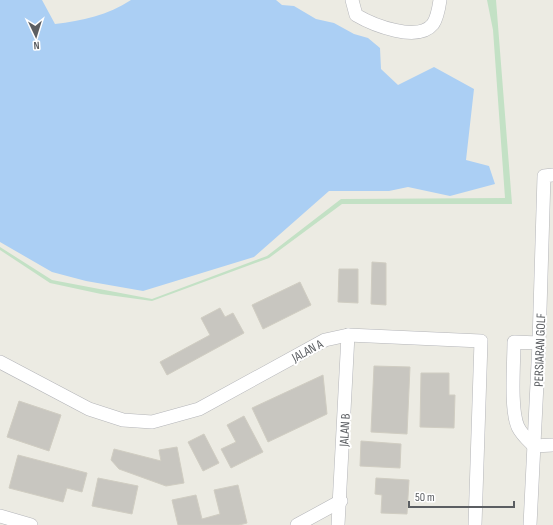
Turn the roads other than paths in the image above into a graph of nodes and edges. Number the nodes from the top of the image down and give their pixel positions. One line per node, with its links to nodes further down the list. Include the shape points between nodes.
1 (352, 0): 2 (street, via 356,16 368,22 411,32 422,32 433,23)
2 (440, 0)
3 (549, 175): 5 (street, PERSIARAN GOLF)
4 (348, 335): 6 (street, JALAN A, via 325,340 199,409 152,422 123,420 89,409); 9 (street, JALAN B); 14 (street, JALAN A, via 481,341)
5 (539, 343): 8 (street, PERSIARAN GOLF); 8 (street, via 514,342 514,411 517,426)
6 (0, 362)
7 (553, 445): 8 (street)
8 (534, 446): 15 (street, PERSIARAN GOLF)
9 (341, 501): 12 (street); 13 (street, JALAN B)
10 (0, 516): 11 (street)
11 (31, 525)
12 (298, 525)
13 (338, 525)
14 (475, 525)
15 (530, 525)

